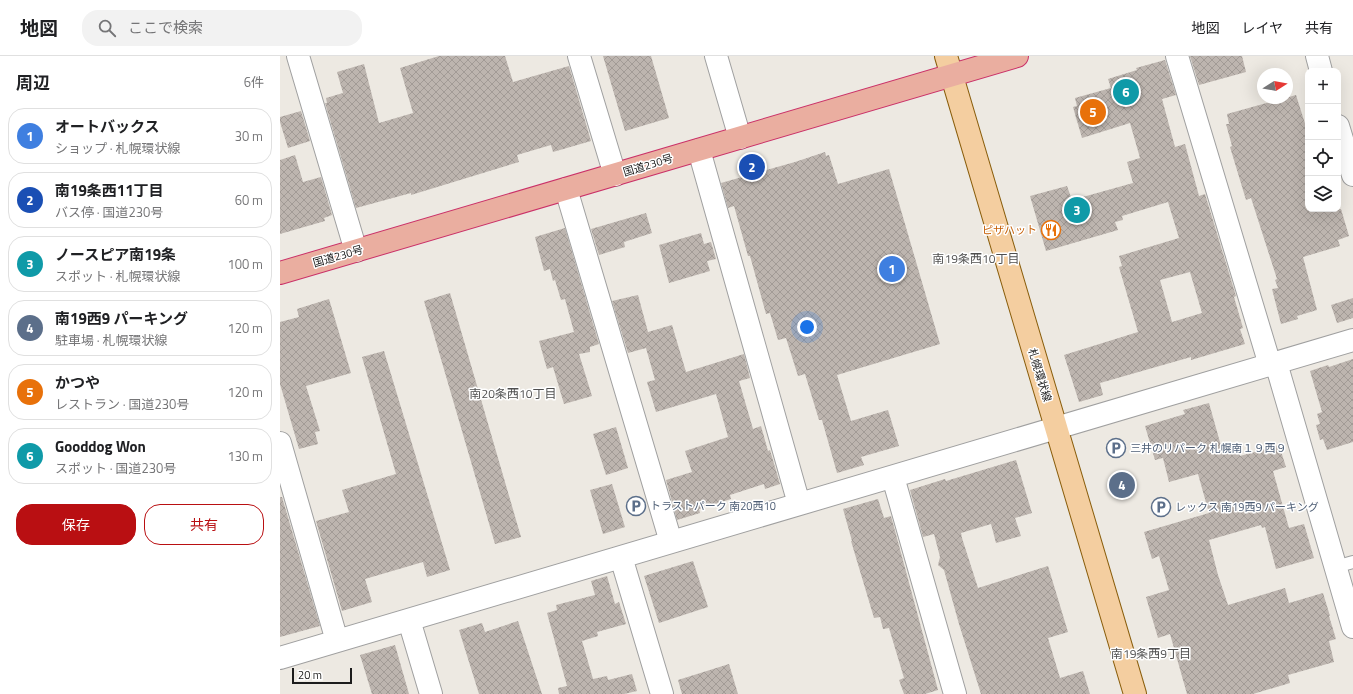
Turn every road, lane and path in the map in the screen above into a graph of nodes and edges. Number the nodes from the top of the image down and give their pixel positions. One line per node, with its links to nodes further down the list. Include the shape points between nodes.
1 (298, 56): 15 (street)
2 (579, 56): 12 (street)
3 (716, 56): 10 (street)
4 (1017, 56): 7 (highway, 国道230号)
5 (1177, 56): 18 (street)
6 (1317, 56): 8 (street)
7 (948, 66): 10 (highway, 国道230号); 19 (main road, 札幌環状線)
8 (1320, 68)
9 (1341, 136): 13 (street)
10 (740, 138): 11 (highway, 国道230号)
11 (699, 150): 12 (highway, 国道230号); 22 (street)
12 (615, 175): 14 (highway, 国道230号)
13 (1353, 175)
14 (566, 189): 15 (highway, 国道230号); 23 (street)
15 (356, 250): 16 (highway, 国道230号)
16 (280, 273)
17 (1353, 340): 18 (street)
18 (1273, 364): 19 (street); 25 (street)
19 (1056, 428): 21 (street); 33 (main road, 札幌環状線)
20 (280, 443): 28 (street)
21 (893, 477): 22 (street); 32 (street)
22 (799, 504): 23 (street)
23 (671, 542): 24 (street)
24 (621, 557): 26 (street); 31 (street)
25 (1344, 565): 27 (street)
26 (409, 620): 28 (street); 30 (street)
27 (1353, 627)
28 (337, 641): 29 (street)
29 (280, 658)
30 (431, 694)
31 (662, 694)
32 (955, 694)
33 (1136, 694)

